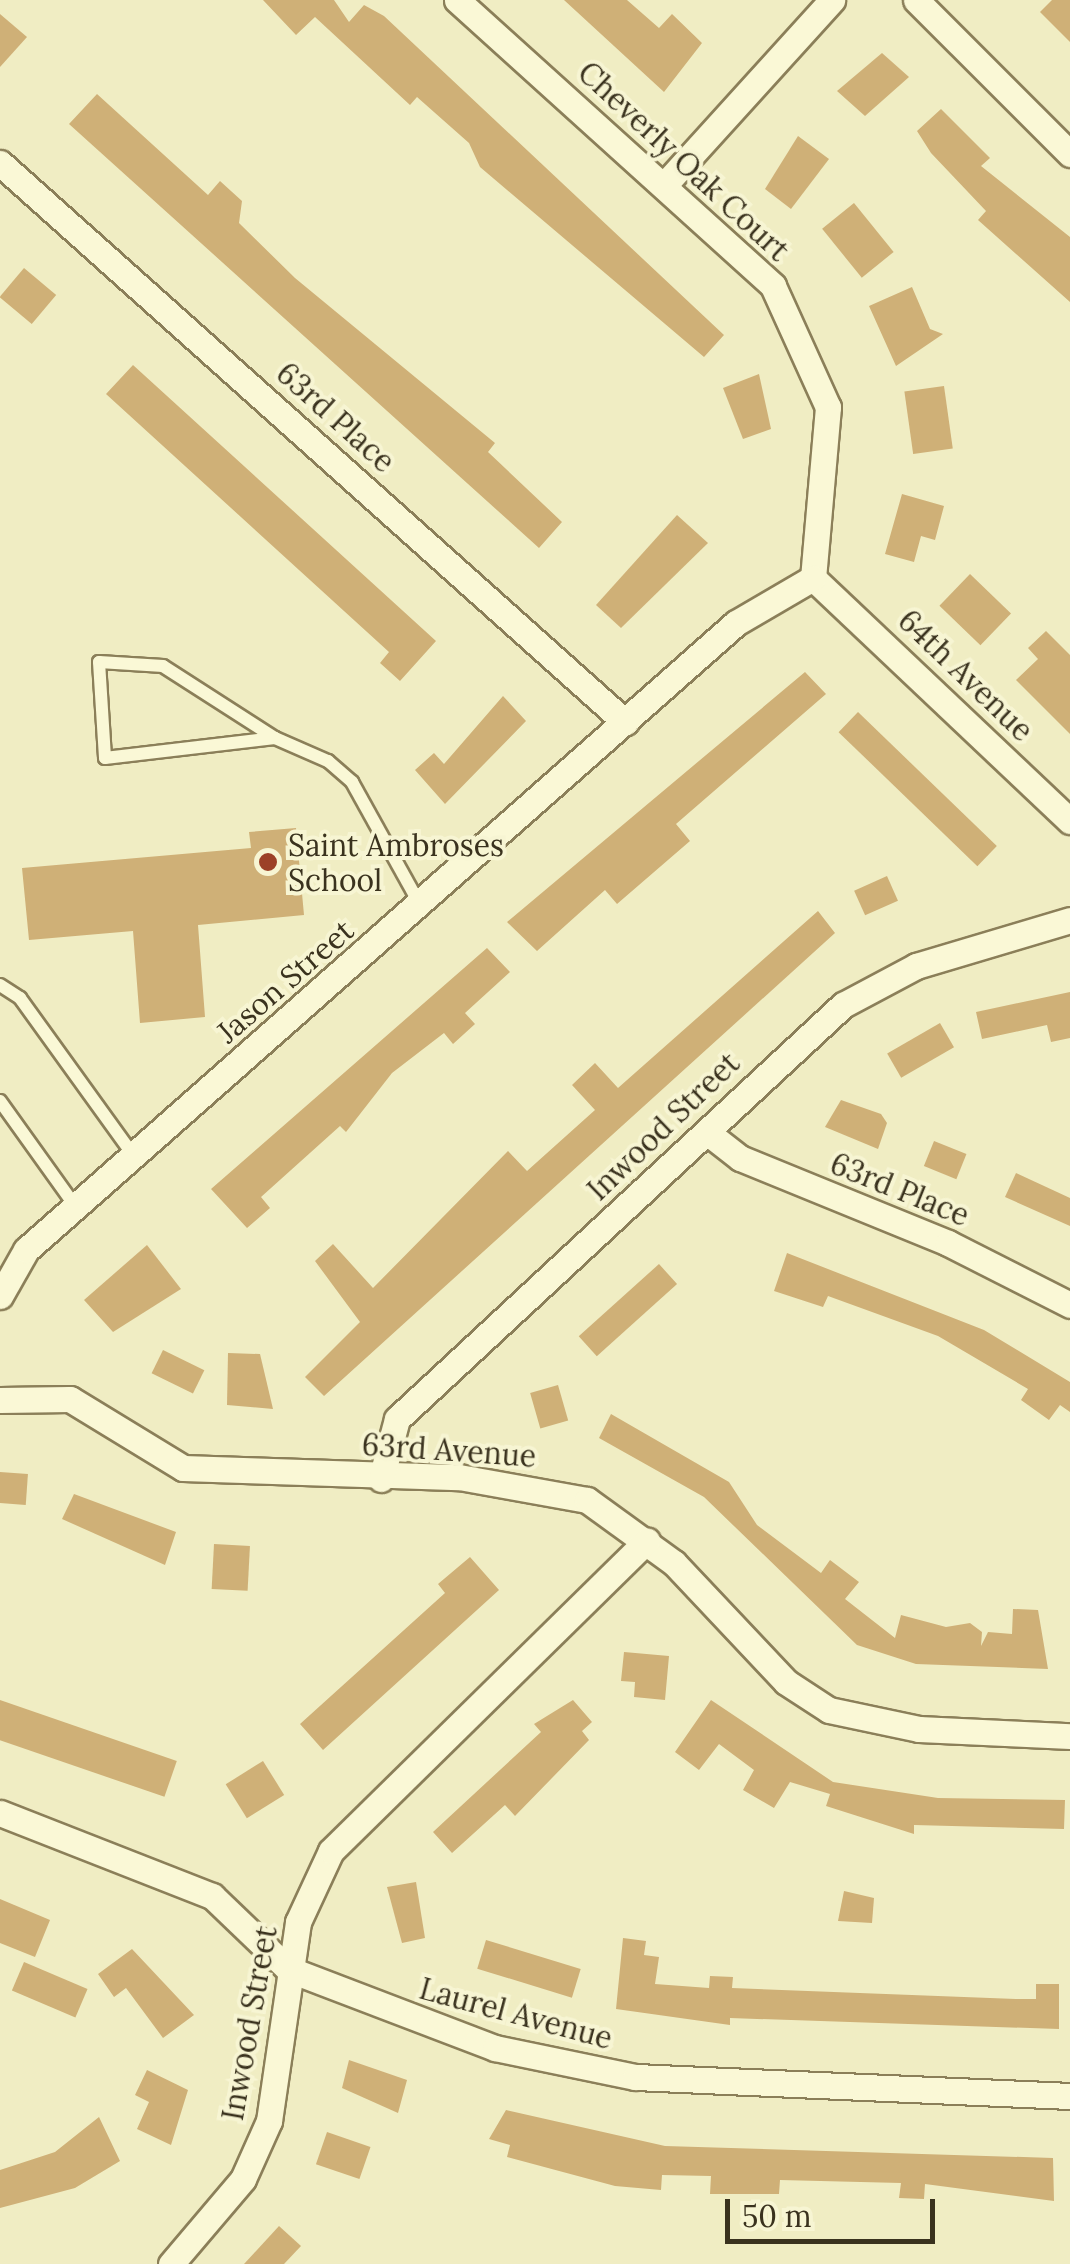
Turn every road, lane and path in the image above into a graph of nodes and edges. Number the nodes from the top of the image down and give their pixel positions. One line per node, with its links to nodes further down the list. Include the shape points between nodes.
1 (457, 0): 6 (street, Cheverly Oak Court)
2 (832, 0): 6 (street)
3 (916, 0): 4 (street)
4 (1070, 154)
5 (0, 163): 8 (street, 63rd Place)
6 (667, 182): 7 (street, Cheverly Oak Court, via 773,286 816,366 829,456)
7 (813, 578): 8 (street, Jason Street, via 762,602); 10 (street, 64th Avenue)
8 (625, 722): 11 (street, Jason Street)
9 (275, 738): 9 (lane, via 105,758 98,662 163,666); 11 (lane, via 352,782)
10 (1070, 822)
11 (420, 905): 16 (street, Jason Street)
12 (1070, 920): 15 (street, Inwood Street, via 876,984)
13 (0, 985): 16 (lane, via 20,998)
14 (0, 1101): 17 (lane)
15 (708, 1133): 19 (street, 63rd Place, via 740,1158 948,1242); 21 (street, Inwood Street, via 397,1419)
16 (134, 1156): 17 (street, Jason Street)
17 (76, 1207): 18 (street, Jason Street, via 26,1250)
18 (0, 1296)
19 (1070, 1306)
20 (0, 1400): 21 (street, 63rd Avenue, via 70,1399 183,1468)
21 (381, 1479): 22 (street, 63rd Avenue, via 459,1477 554,1491 617,1515)
22 (647, 1540): 23 (street, 63rd Avenue, via 786,1682 829,1710 919,1730); 25 (street, Inwood Street, via 331,1851 312,1881)
23 (1070, 1736)
24 (0, 1813): 25 (street, Laurel Avenue, via 212,1896)
25 (288, 1969): 26 (street, Laurel Avenue, via 429,2028 618,2074); 27 (street, Inwood Street, via 269,2121 243,2179)
26 (1070, 2096)
27 (171, 2264)

